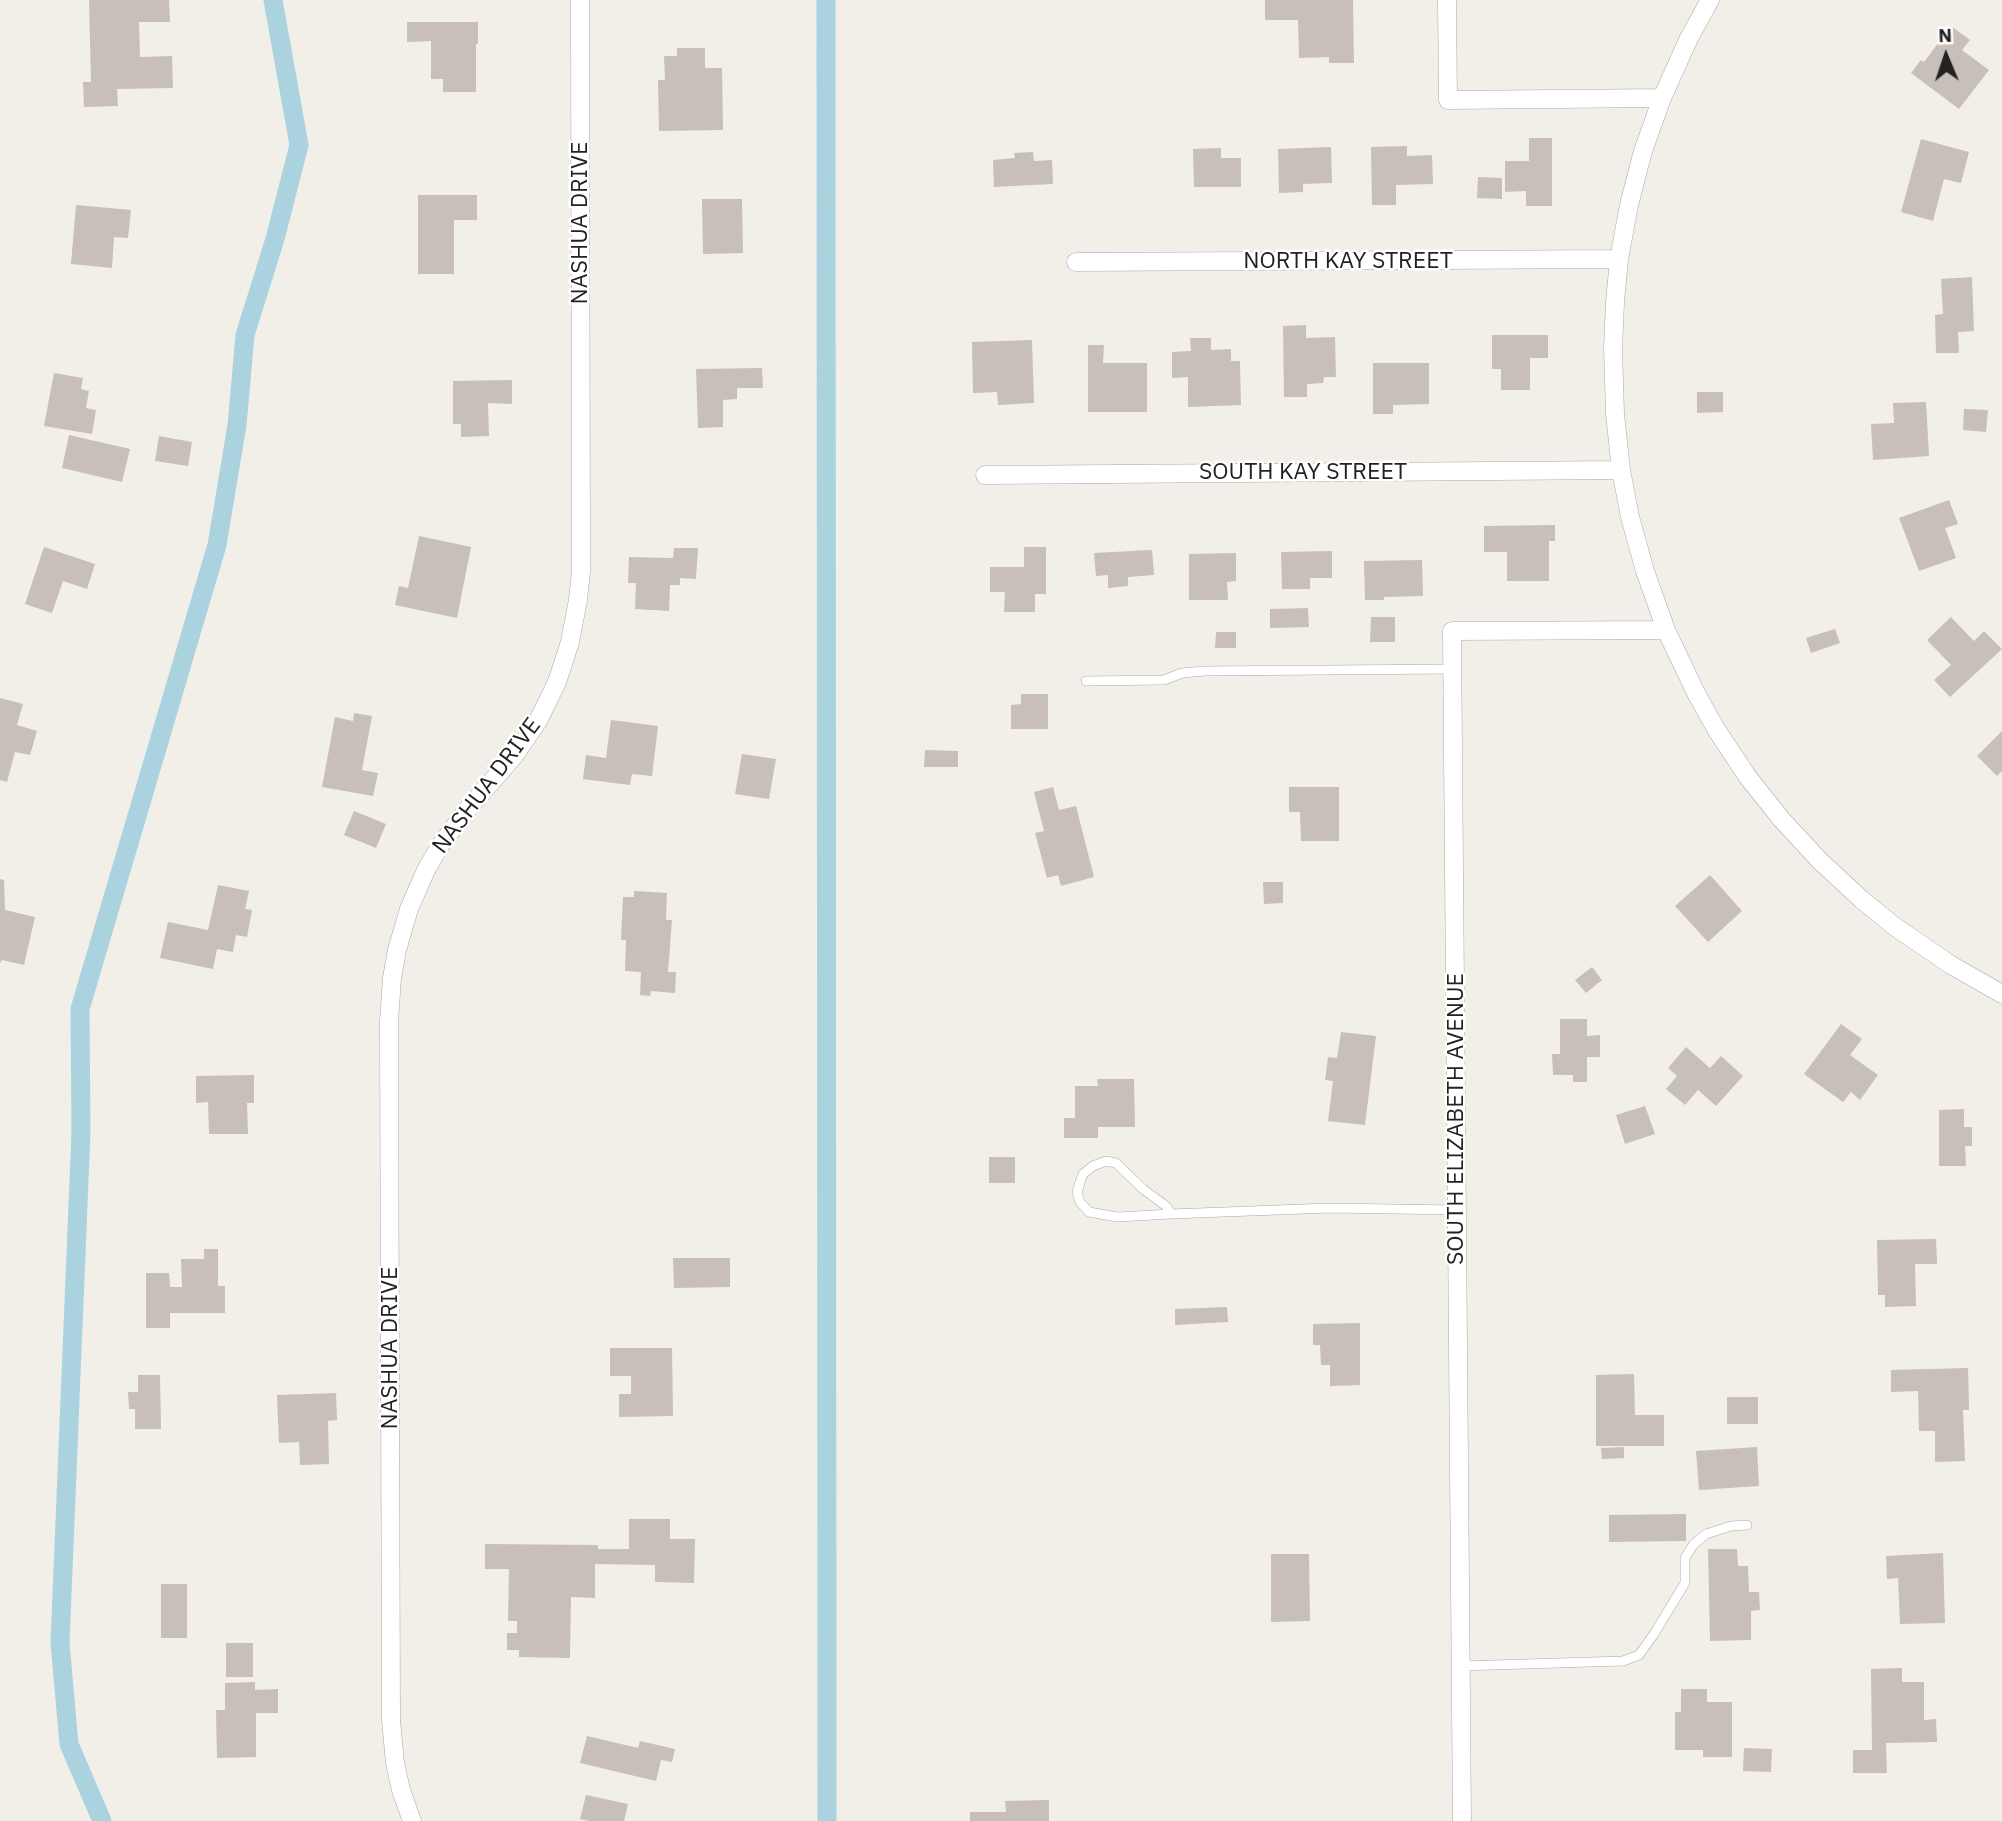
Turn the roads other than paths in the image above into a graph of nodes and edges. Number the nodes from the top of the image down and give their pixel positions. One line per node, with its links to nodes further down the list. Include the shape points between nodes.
1 (580, 0): 17 (street, NASHUA DRIVE, via 581,571 570,642 538,721 426,870 409,909 392,978 391,1720 399,1781)
2 (1447, 0): 4 (street, via 1448,100)
3 (1710, 0): 4 (street)
4 (1662, 99): 5 (street, via 1643,151)
5 (1619, 259): 6 (street, NORTH KAY STREET); 7 (street, via 1613,358)
6 (1076, 262)
7 (1621, 470): 8 (street, SOUTH KAY STREET); 9 (street, via 1645,571)
8 (985, 475)
9 (1666, 630): 10 (street, SOUTH ELIZABETH AVENUE, via 1452,631); 12 (street, via 1696,693 1747,776 1819,861 1904,934)
10 (1452, 669): 11 (lane, via 1205,671 1164,680); 13 (street, SOUTH ELIZABETH AVENUE)
11 (1086, 681)
12 (2002, 994)
13 (1457, 1210): 14 (lane, via 1330,1208); 16 (street, SOUTH ELIZABETH AVENUE)
14 (1171, 1214): 14 (lane, via 1117,1217 1089,1212 1077,1193 1083,1174 1106,1161 1116,1163)
15 (1747, 1525): 16 (lane, via 1706,1534 1693,1545 1685,1558 1685,1583 1639,1655 1623,1661)
16 (1461, 1665): 18 (street, SOUTH ELIZABETH AVENUE)
17 (412, 1821)
18 (1462, 1821)

